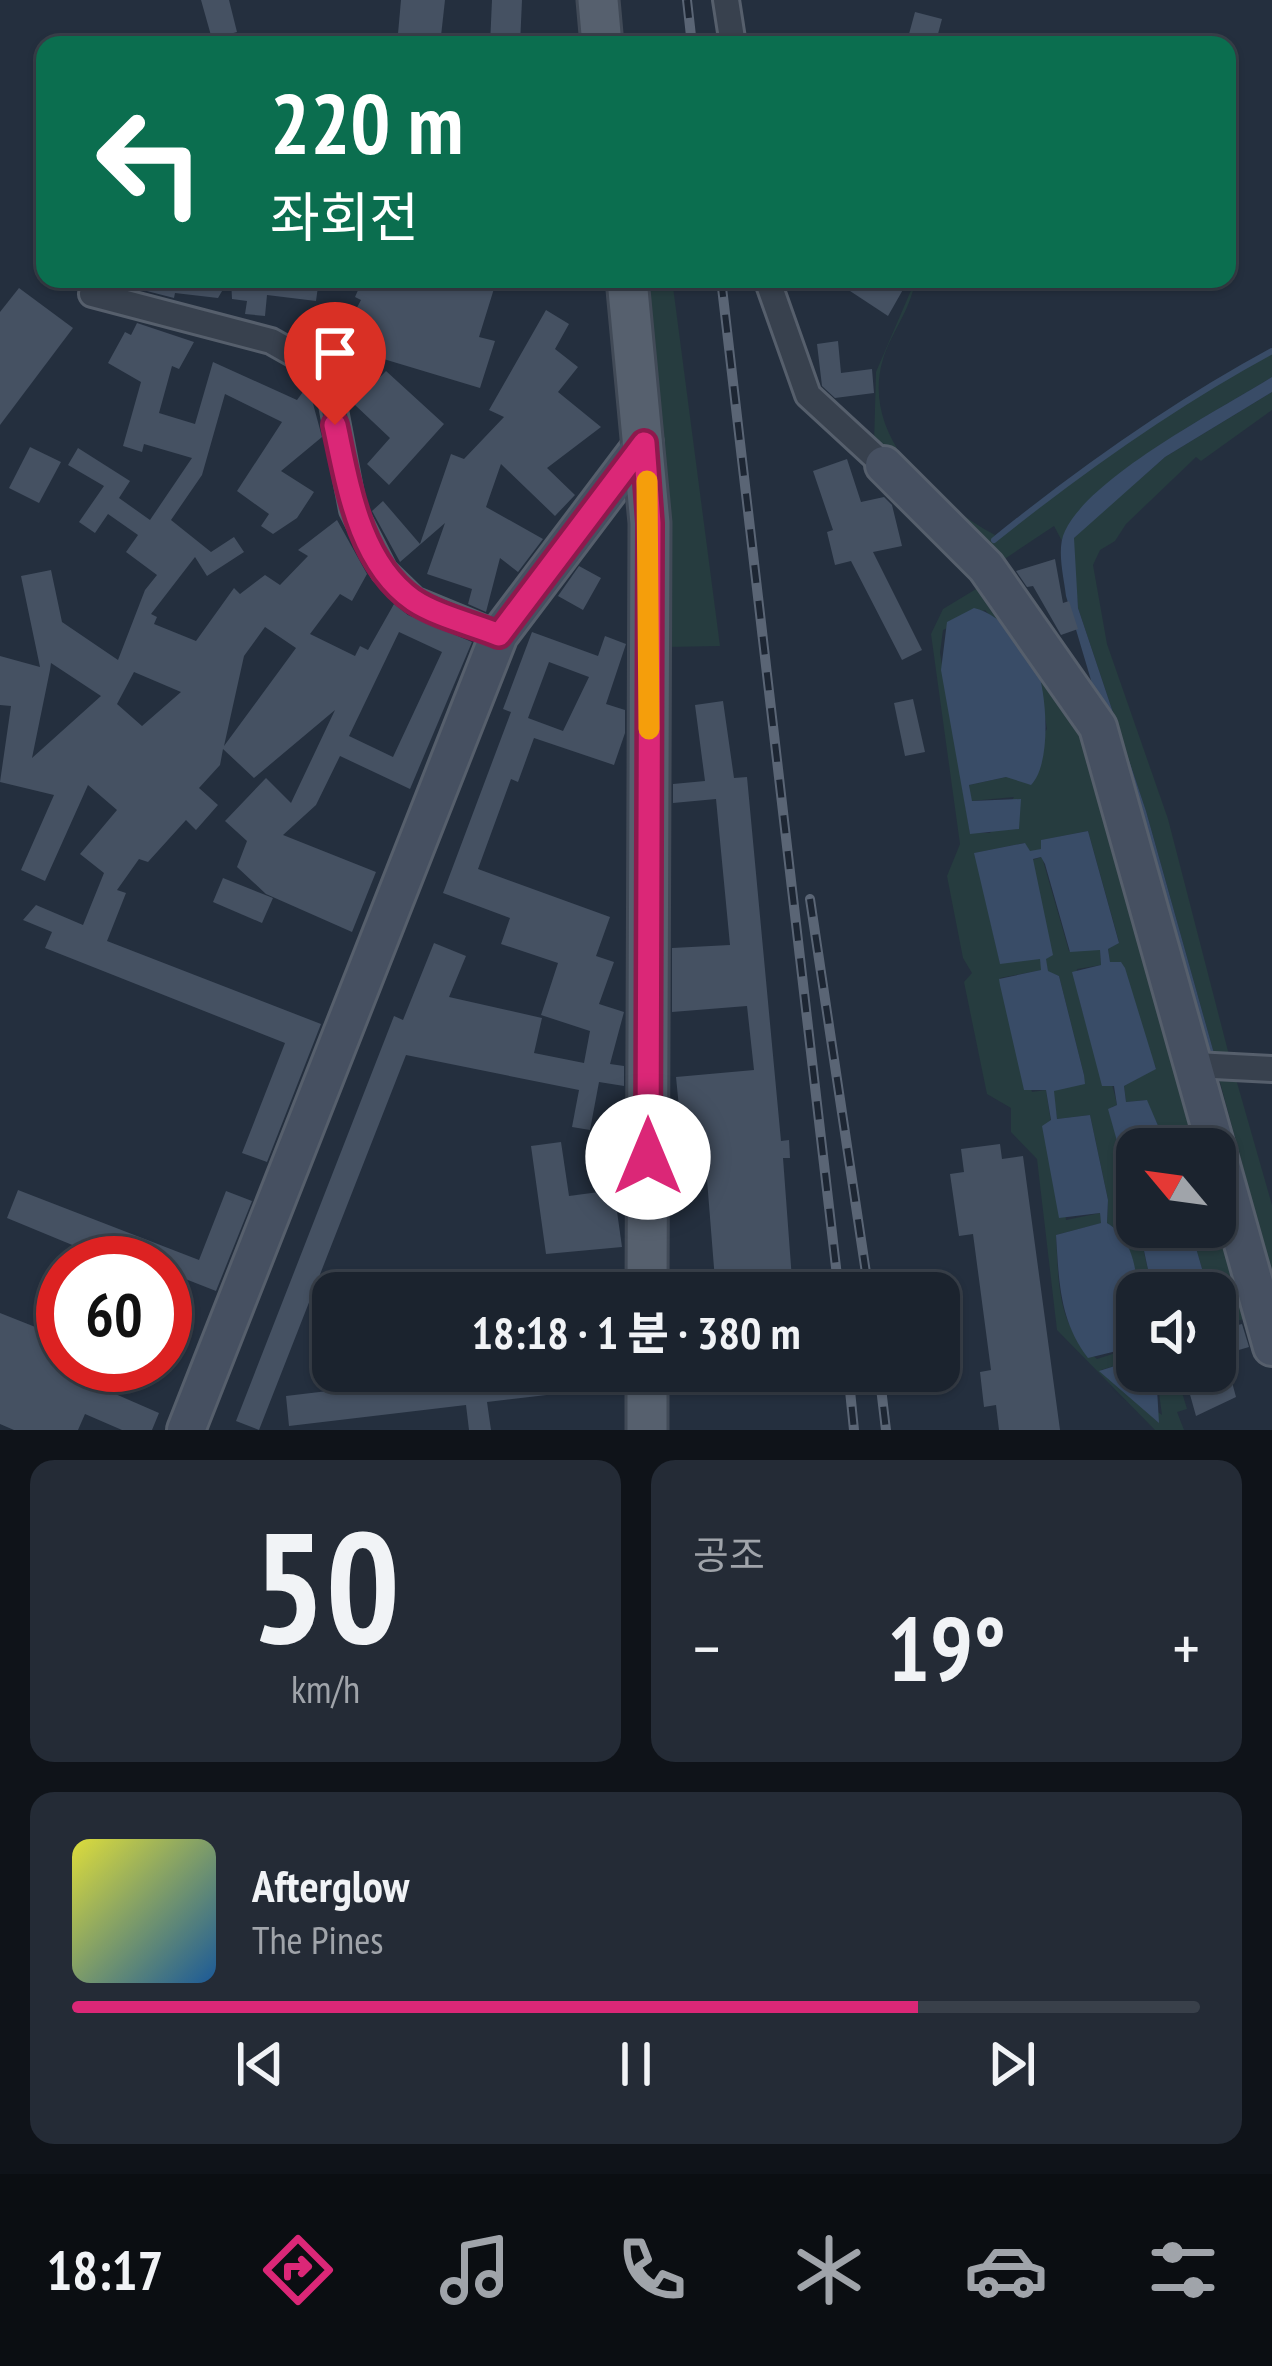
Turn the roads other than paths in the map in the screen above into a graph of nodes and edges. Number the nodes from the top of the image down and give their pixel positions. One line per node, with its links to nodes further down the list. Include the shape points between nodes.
1 (598, 0): 3 (main road)
2 (726, 0): 4 (street)
3 (601, 36)
4 (732, 36)
5 (628, 288): 8 (main road)
6 (770, 288): 9 (street, via 808,395)
7 (92, 294): 10 (street, via 272,341 317,368 331,394 353,510 384,571 414,600)
8 (644, 443): 10 (street); 13 (main road)
9 (884, 465): 11 (street, via 986,567 1098,727)
10 (499, 635): 16 (street)
11 (1208, 1064): 12 (street); 14 (street)
12 (1272, 1069)
13 (647, 1272)
14 (1272, 1347)
15 (647, 1392): 17 (main road)
16 (185, 1430)
17 (647, 1430)

